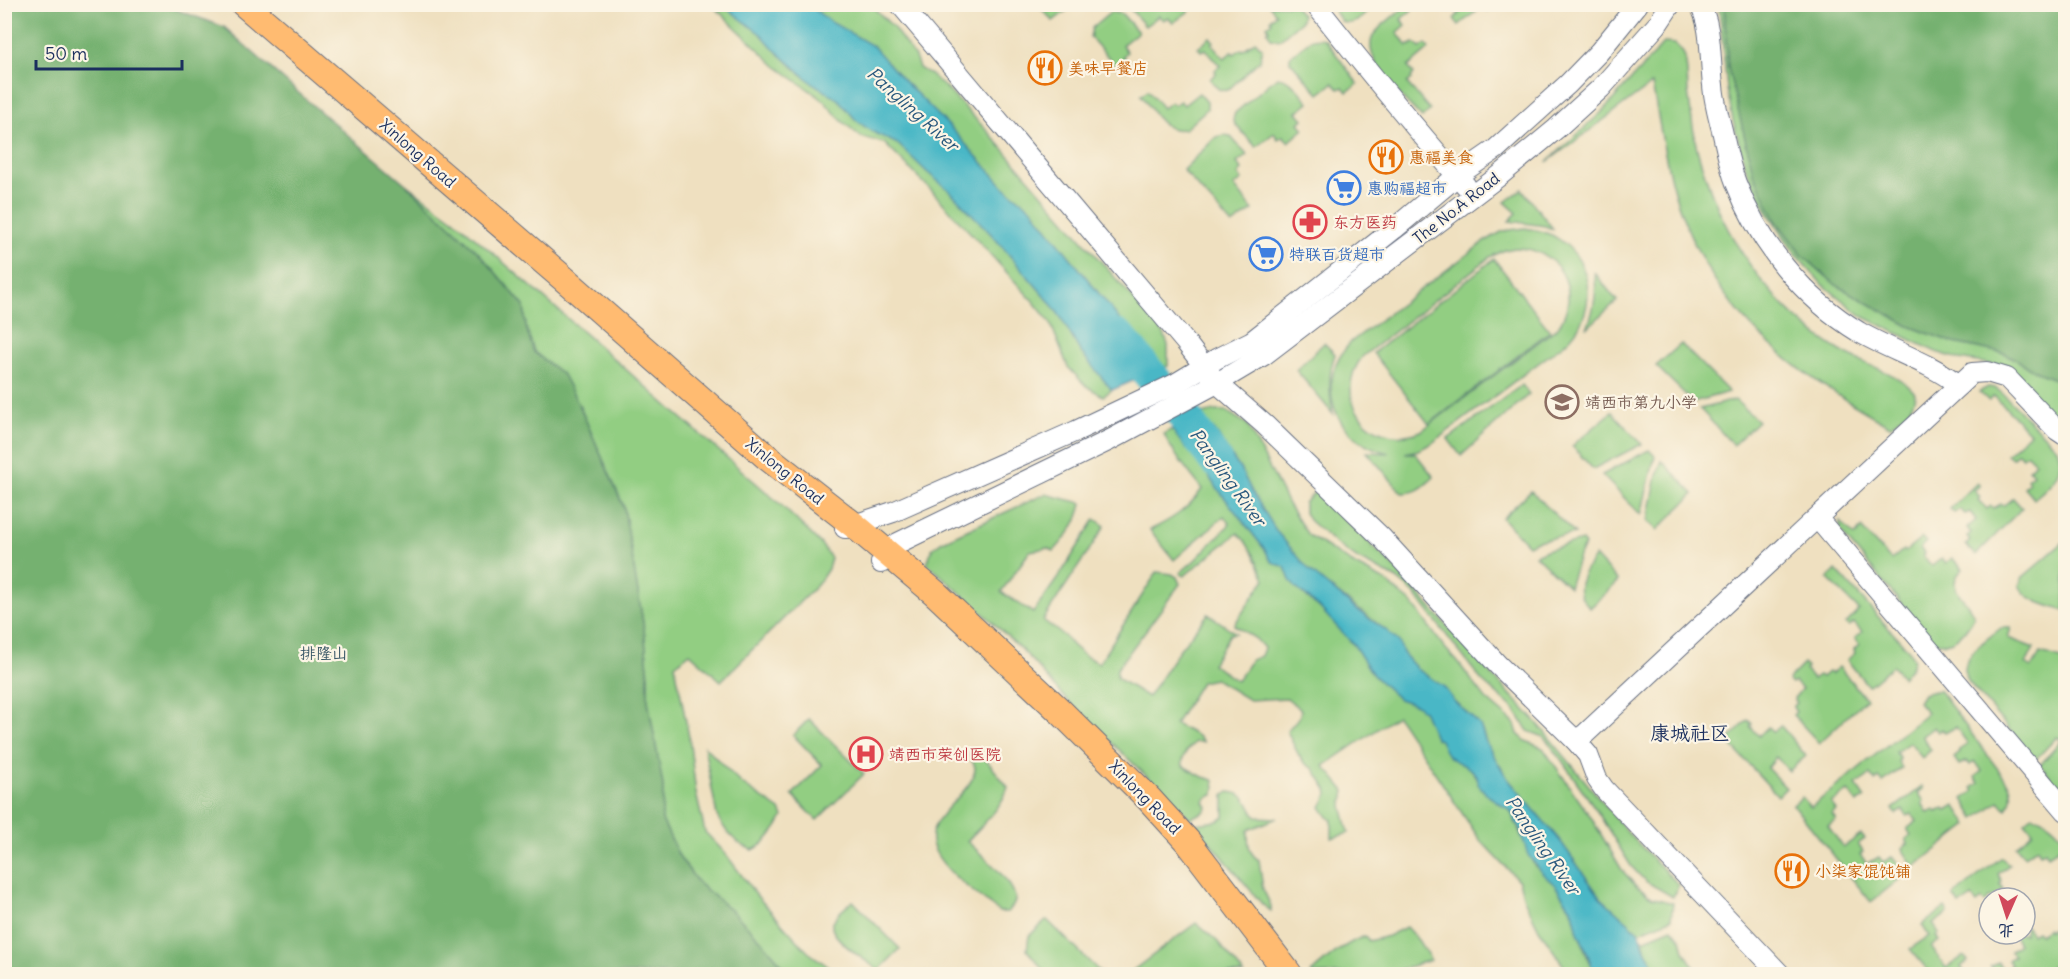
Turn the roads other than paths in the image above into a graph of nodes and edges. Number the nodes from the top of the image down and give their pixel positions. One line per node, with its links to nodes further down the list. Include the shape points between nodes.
1 (231, 4): 16 (main road, Xinlong Road, via 597,317 734,441)
2 (244, 4): 16 (main road, Xinlong Road)
3 (900, 4): 10 (street)
4 (1315, 4): 8 (street)
5 (1638, 4): 8 (street, The No.A Road, via 1568,84 1496,149)
6 (1671, 4): 9 (street, The No.A Road, via 1601,88)
7 (1700, 4): 12 (street, via 1728,160 1749,212 1771,249 1800,284 1844,322)
8 (1457, 176): 9 (street); 10 (street, The No.A Road, via 1252,342)
9 (1473, 195): 11 (street, The No.A Road, via 1264,355)
10 (1205, 366): 11 (street); 13 (street, The No.A Road)
11 (1217, 383): 13 (street, The No.A Road); 18 (street, via 1382,538 1498,665)
12 (1959, 385): 14 (street, via 1972,373 1987,372 2007,378); 15 (street)
13 (1180, 392): 16 (street, via 1100,420 893,512); 17 (street, via 1110,440 918,532 898,543)
14 (2066, 436)
15 (1818, 519): 18 (street); 19 (street)
16 (847, 527): 17 (main road, Xinlong Road)
17 (884, 558): 20 (main road, Xinlong Road, via 1131,794 1213,888); 21 (main road, Xinlong Road, via 935,592 1149,799 1196,851)
18 (1575, 740): 22 (street, via 1588,755 1604,789)
19 (2066, 811)
20 (1276, 975)
21 (1289, 975)
22 (1780, 975)

